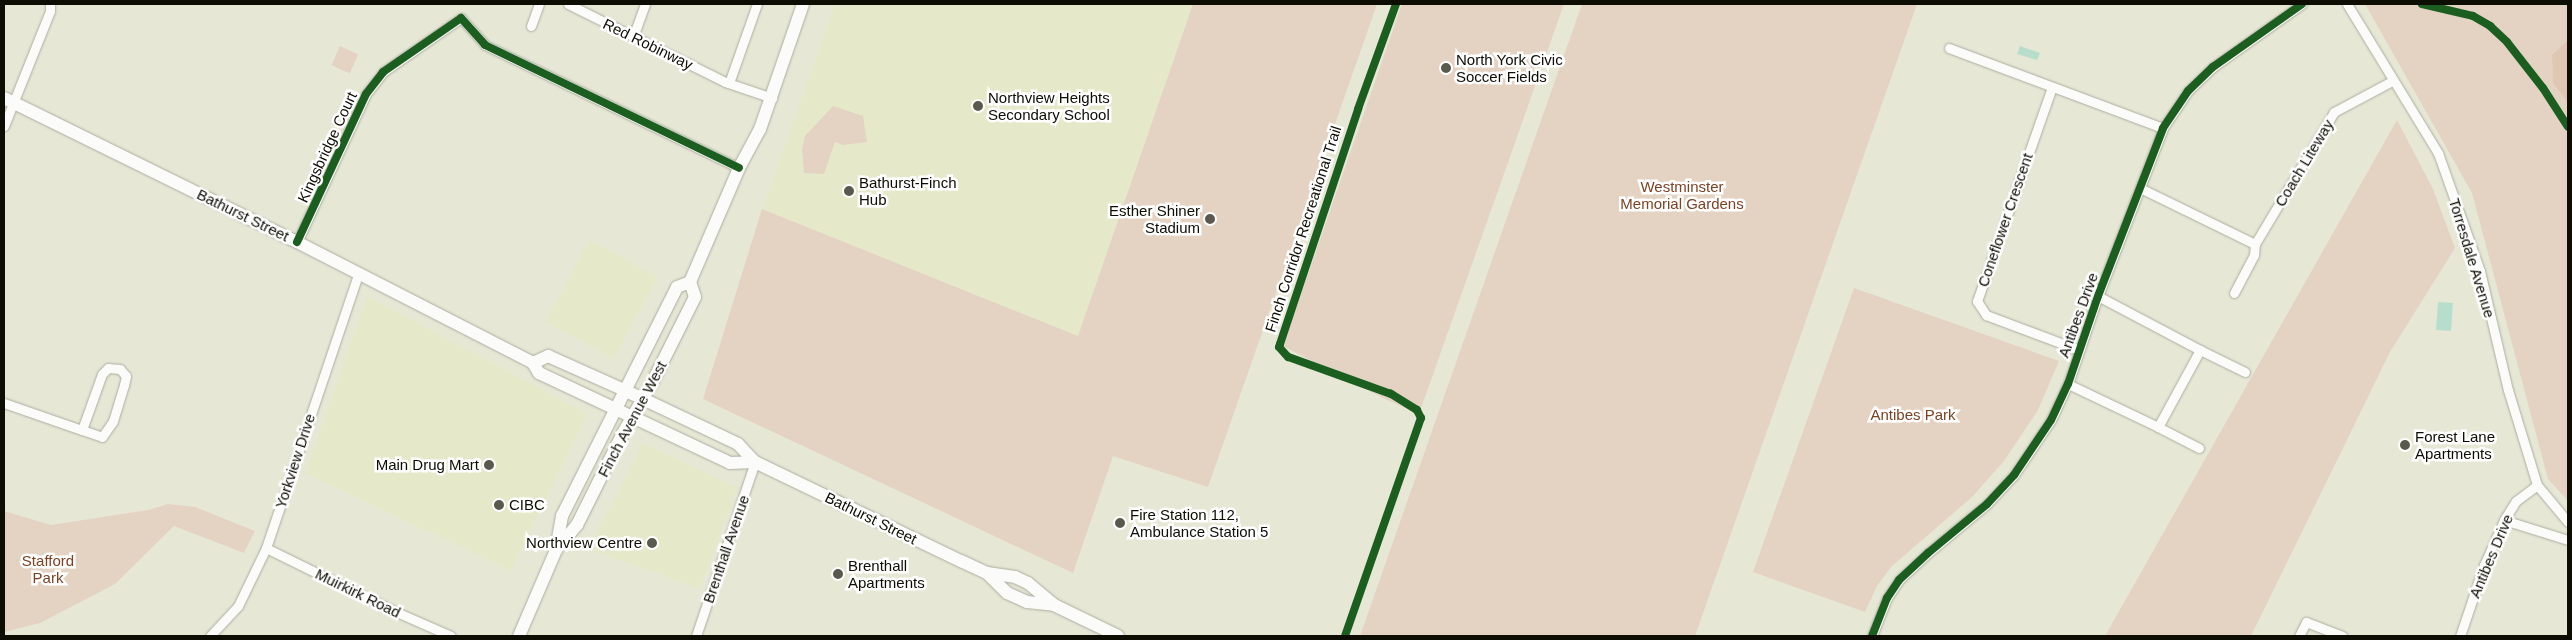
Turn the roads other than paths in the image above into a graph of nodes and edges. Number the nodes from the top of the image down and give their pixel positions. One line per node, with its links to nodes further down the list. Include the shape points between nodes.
1 (50, 4): 16 (street, via 50,11)
2 (539, 4): 9 (street)
3 (568, 4): 10 (street, Red Robinway)
4 (645, 4): 10 (street)
5 (757, 4): 13 (street)
6 (803, 4): 15 (main road, Finch Avenue West)
7 (2302, 4): 18 (street, Antibes Drive, via 2213,67 2188,91)
8 (2347, 4): 12 (street, Torresdale Avenue)
9 (531, 26)
10 (633, 37): 13 (street, Red Robinway)
11 (1948, 48): 14 (street)
12 (2392, 81): 22 (street, Coach Liteway, via 2334,112); 41 (street, Torresdale Avenue, via 2438,153 2448,178 2480,271 2508,390)
13 (729, 83): 15 (street, Red Robinway)
14 (2052, 87): 18 (street); 27 (street, Coneflower Crescent, via 1977,301 1986,315)
15 (772, 98): 19 (main road, Finch Avenue West)
16 (8, 100): 17 (street); 21 (main road, Bathurst Street)
17 (4, 126)
18 (2162, 128): 20 (street, Antibes Drive)
19 (739, 168): 21 (street, Kingsbridge Court, via 485,45 461,18 383,72 366,94); 24 (main road, Finch Avenue West)
20 (2140, 188): 22 (street); 26 (street, Antibes Drive)
21 (298, 242): 23 (main road, Bathurst Street)
22 (2255, 244): 25 (street, Coach Liteway, via 2254,255)
23 (358, 274): 29 (main road, Bathurst Street); 45 (street, Yorkview Drive)
24 (690, 282): 32 (main road, Finch Avenue West, via 677,287); 33 (main road, Finch Avenue West, via 696,297)
25 (2234, 293)
26 (2098, 296): 27 (street, Antibes Drive); 28 (street)
27 (2079, 350): 31 (street, Antibes Drive)
28 (2200, 350): 30 (street); 37 (street)
29 (533, 362): 32 (main road, Bathurst Street, via 548,356); 35 (main road, Bathurst Street, via 539,373)
30 (2245, 372)
31 (2068, 384): 37 (street); 54 (street, Antibes Drive, via 2046,427 2014,475 1987,504 1899,580 1887,598)
32 (624, 390): 33 (main road, Bathurst Street); 35 (main road, Finch Avenue West)
33 (643, 400): 36 (main road, Finch Avenue West); 40 (main road, Bathurst Street, via 738,444)
34 (4, 403): 38 (street)
35 (615, 410): 36 (main road, Bathurst Street); 46 (main road, Finch Avenue West, via 562,516)
36 (632, 418): 40 (main road, Bathurst Street, via 730,463); 46 (main road, Finch Avenue West, via 577,525)
37 (2158, 427): 39 (street)
38 (82, 430): 38 (street, via 102,437 113,421 126,376 120,369 108,368 102,374)
39 (2199, 448)
40 (755, 462): 47 (main road, Bathurst Street); 52 (street, Brenthall Avenue)
41 (2537, 485): 42 (street, Antibes Drive, via 2516,501); 43 (street, Torresdale Avenue)
42 (2504, 520): 44 (street); 57 (street, Antibes Drive, via 2484,565)
43 (2568, 522)
44 (2568, 540)
45 (266, 548): 49 (street, Yorkview Drive, via 238,606); 50 (street, Muirkirk Road)
46 (556, 550): 51 (main road, Finch Avenue West)
47 (987, 573): 48 (main road, Bathurst Street, via 1022,580); 48 (main road, Bathurst Street, via 1007,593 1026,602)
48 (1054, 605): 53 (main road, Bathurst Street)
49 (210, 636)
50 (452, 636)
51 (519, 636)
52 (696, 636)
53 (1118, 636)
54 (1872, 636)
55 (2299, 636): 56 (street, via 2306,622)
56 (2342, 636)
57 (2460, 636)

